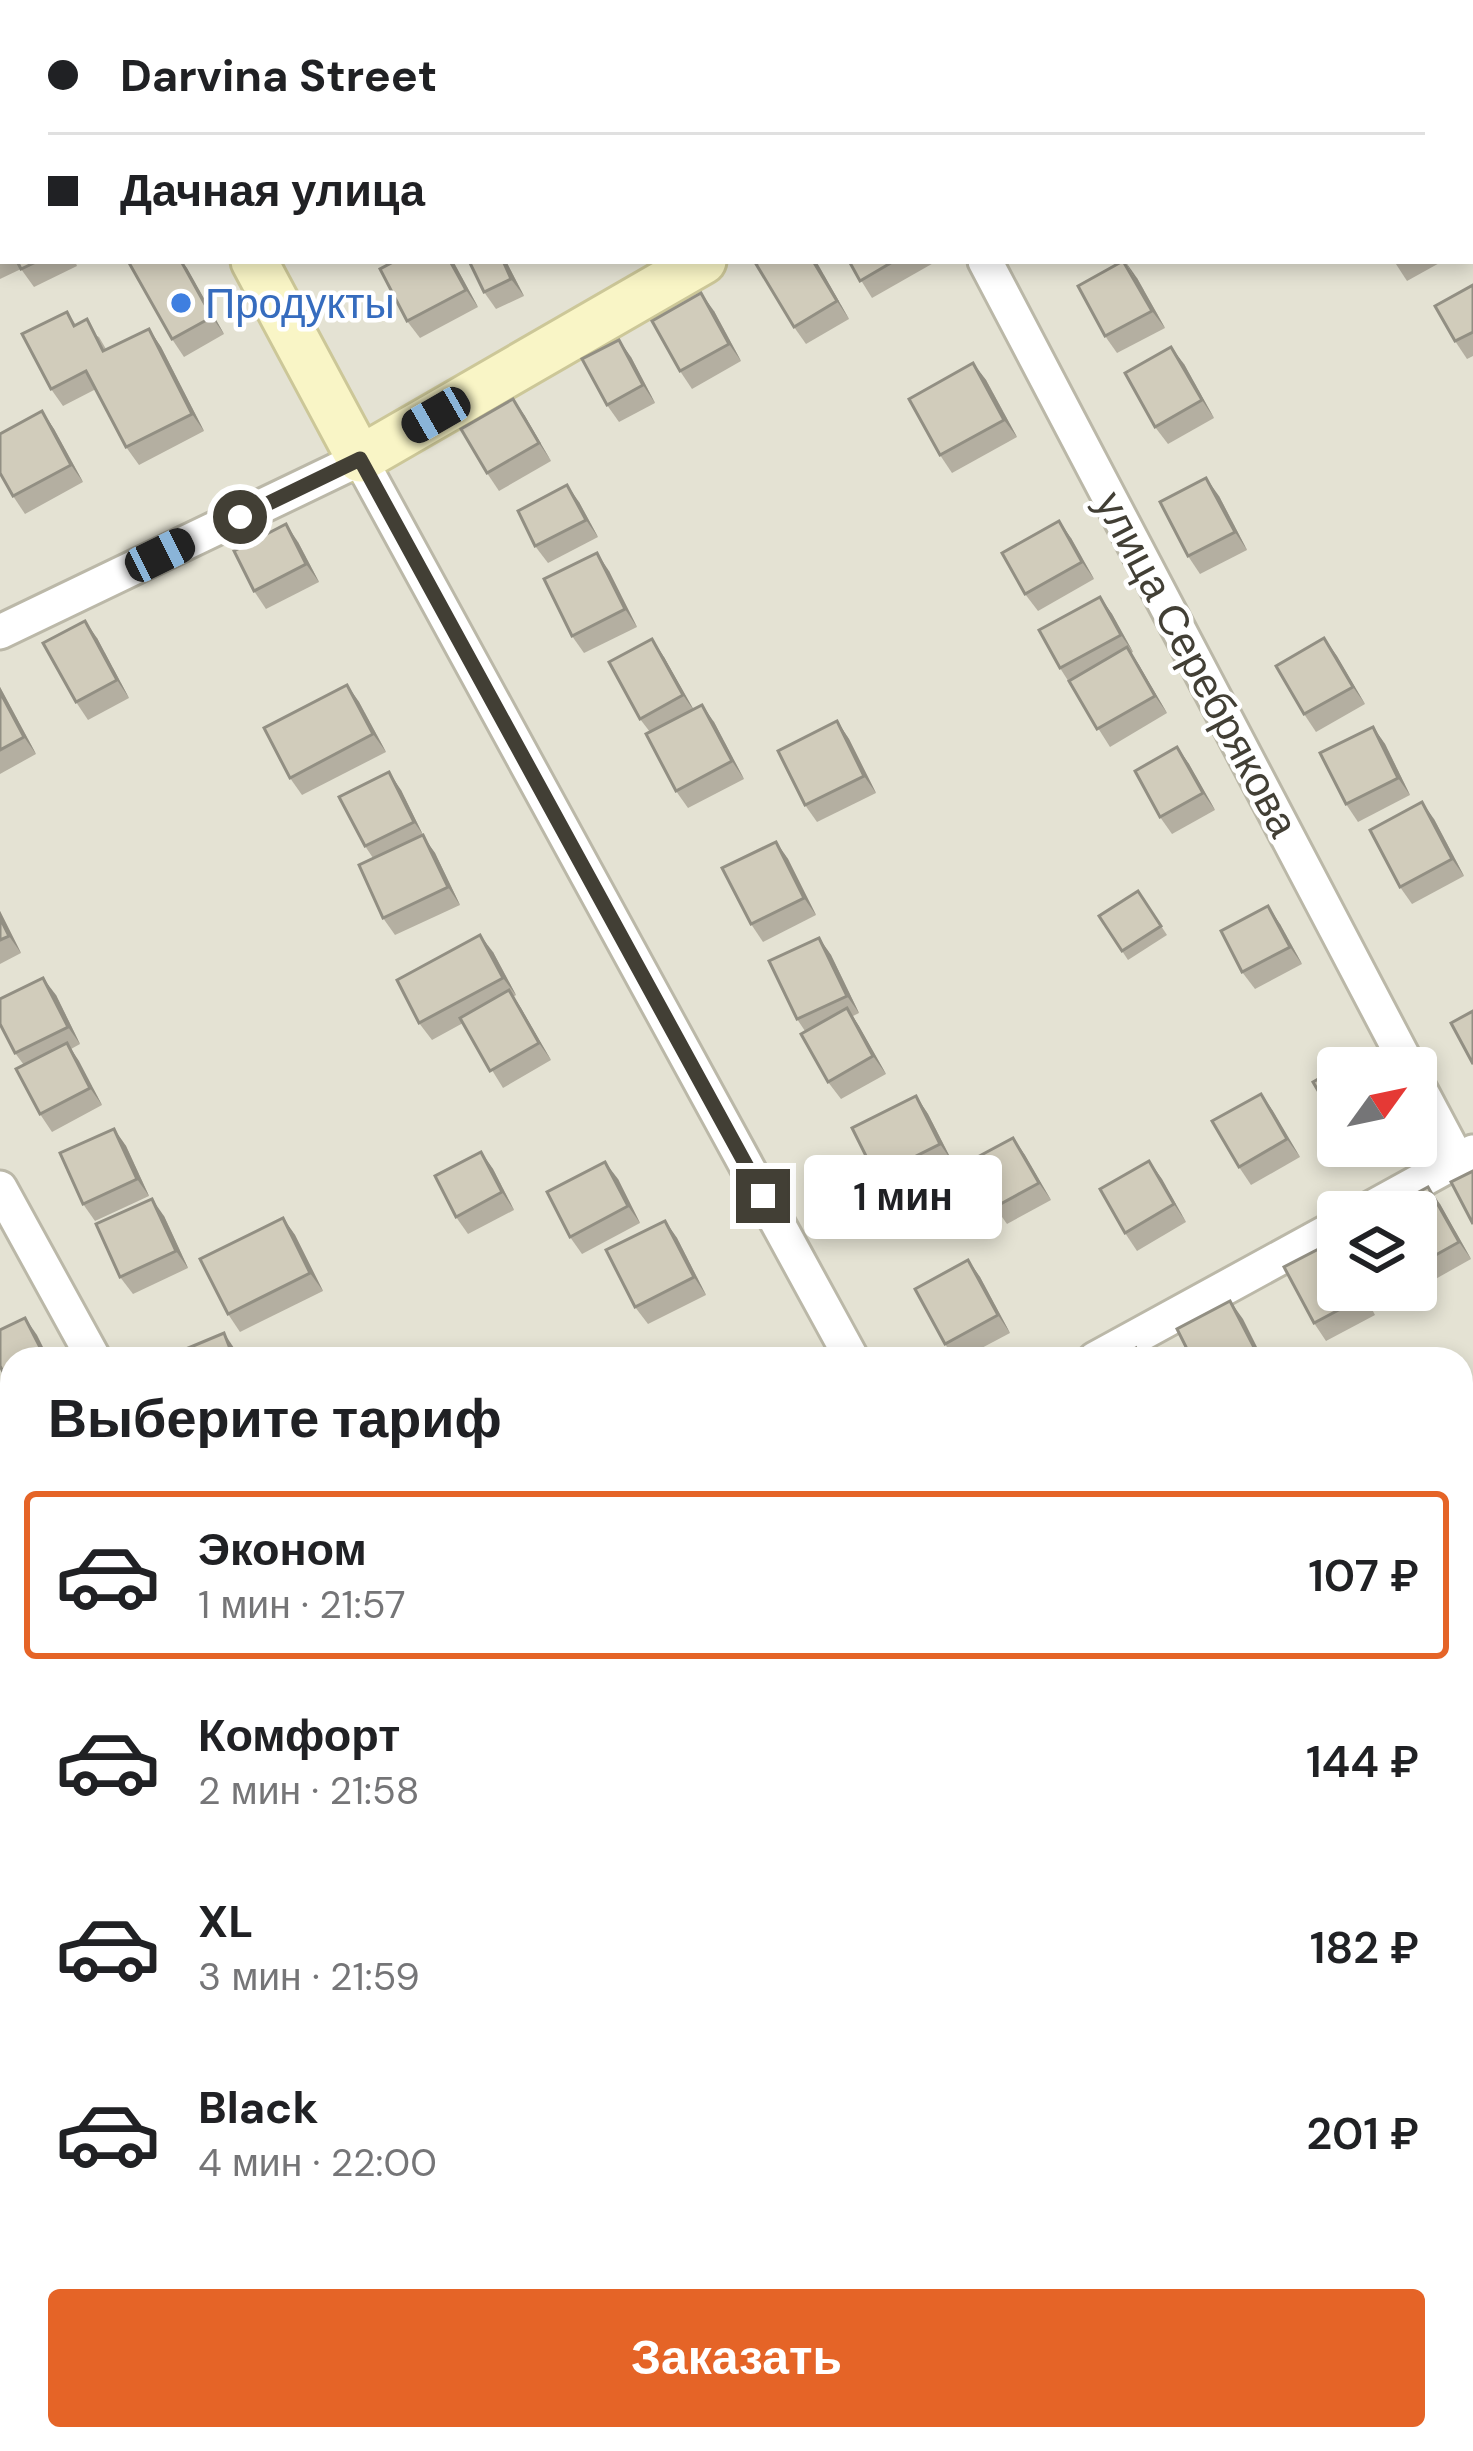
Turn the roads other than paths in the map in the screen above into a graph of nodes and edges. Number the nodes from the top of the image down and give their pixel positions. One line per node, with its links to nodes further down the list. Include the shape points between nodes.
1 (256, 264): 4 (street)
2 (698, 264): 4 (street)
3 (987, 264): 6 (street, улица Серебрякова)
4 (360, 459): 5 (street); 13 (street)
5 (0, 632)
6 (1398, 1047)
7 (1437, 1114): 8 (street)
8 (1465, 1156): 10 (street)
9 (0, 1188): 12 (street)
10 (1402, 1191)
11 (1317, 1237): 14 (street)
12 (87, 1347)
13 (845, 1347)
14 (1117, 1347)

